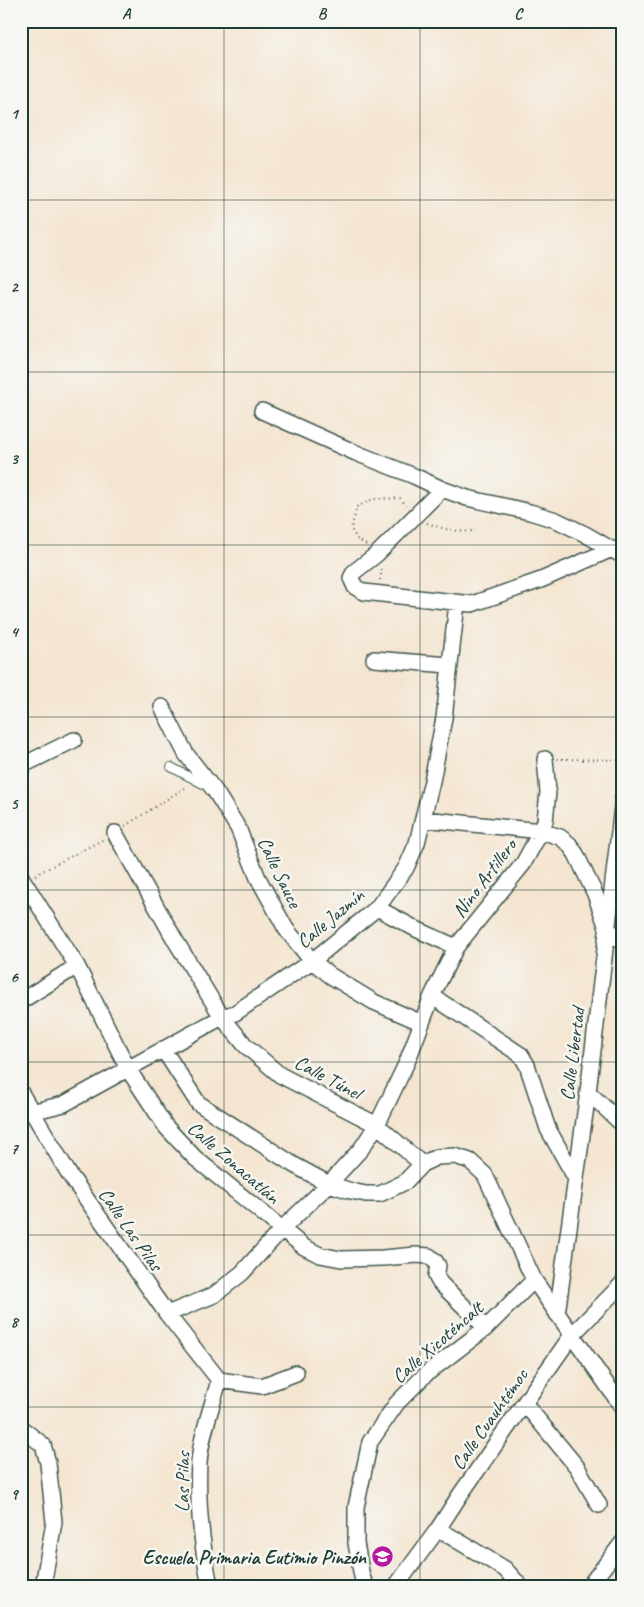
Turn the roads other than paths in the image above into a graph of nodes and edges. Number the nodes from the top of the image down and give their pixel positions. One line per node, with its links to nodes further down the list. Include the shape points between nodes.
1 (262, 411): 2 (street)
2 (442, 490): 3 (street, via 556,520); 4 (street, via 351,578 355,587 364,592)
3 (618, 553): 4 (street, via 472,604)
4 (457, 603): 6 (street, Calle Jazmín)
5 (374, 659): 6 (street)
6 (449, 665): 14 (street, Calle Jazmín, via 444,718)
7 (162, 707): 12 (street, Calle Sauce, via 186,754)
8 (74, 740): 10 (street)
9 (545, 759): 15 (street, Nino Artillero, via 548,792)
10 (21, 766)
11 (171, 767): 12 (lane)
12 (215, 791): 22 (street, Calle Sauce, via 238,828 258,878 286,929)
13 (623, 798): 19 (street, Calle Libertad)
14 (424, 819): 15 (street); 18 (street, Calle Jazmín, via 406,868)
15 (541, 831): 19 (street, via 560,838 576,854); 21 (street, Nino Artillero, via 523,864)
16 (115, 833): 26 (street, Calle Túnel)
17 (22, 881): 23 (street, Calle Zonacatlán)
18 (377, 908): 21 (street); 22 (street, Calle Jazmín)
19 (607, 928): 20 (street); 30 (street, Calle Libertad)
20 (623, 943)
21 (456, 947): 24 (street, Nino Artillero)
22 (312, 961): 26 (street, Calle Jazmín, via 234,1013); 27 (street, Calle Sauce, via 374,1002)
23 (77, 966): 25 (street); 29 (street, Calle Zonacatlán)
24 (432, 996): 27 (street, Nino Artillero); 36 (street, via 520,1055 527,1065 548,1129)
25 (21, 1001)
26 (222, 1017): 28 (street, Calle Jazmín); 33 (street, Calle Túnel, via 245,1044 280,1075)
27 (422, 1023): 33 (street, Nino Artillero)
28 (163, 1049): 29 (street, Calle Jazmín); 37 (street, via 198,1103)
29 (128, 1069): 32 (street, Calle Jazmín, via 64,1104); 38 (street, Calle Zonacatlán, via 166,1127 194,1158)
30 (588, 1092): 34 (street); 36 (street, Calle Libertad)
31 (21, 1093): 32 (street, Calle Las Pilas)
32 (31, 1112): 41 (street, Calle Las Pilas, via 69,1174)
33 (377, 1125): 35 (street, Calle Túnel); 37 (street, Nino Artillero, via 361,1149)
34 (623, 1125)
35 (422, 1164): 37 (street, via 405,1182 380,1194 366,1194); 39 (street, via 455,1156 470,1161 485,1175)
36 (576, 1179): 42 (street, Calle Libertad)
37 (329, 1184): 38 (street, Nino Artillero)
38 (282, 1229): 41 (street, Nino Artillero, via 242,1273 214,1295); 43 (street, Calle Zonacatlán, via 304,1247 320,1255 341,1259 429,1256 438,1266 436,1276 440,1283)
39 (534, 1280): 42 (street); 43 (street, Calle Xicoténcalt)
40 (623, 1283): 44 (street, Calle Cuauhtémoc)
41 (167, 1314): 46 (street, Calle Las Pilas)
42 (558, 1314): 44 (street)
43 (486, 1328): 55 (street, Calle Xicoténcalt, via 420,1379 396,1403 370,1442 356,1507 356,1543)
44 (572, 1335): 47 (street, Calle Cuauhtémoc); 48 (street)
45 (296, 1373): 46 (street, via 262,1386)
46 (220, 1380): 54 (street, Las Pilas, via 199,1461 202,1546)
47 (525, 1404): 50 (street, via 578,1467); 51 (street, Calle Cuauhtémoc)
48 (623, 1408)
49 (21, 1428): 53 (street, via 43,1445 48,1463 54,1522)
50 (598, 1505)
51 (438, 1529): 56 (street, Calle Cuauhtémoc); 57 (street, via 505,1569)
52 (623, 1542): 58 (street)
53 (43, 1586)
54 (210, 1586)
55 (366, 1586)
56 (396, 1586)
57 (520, 1586)
58 (589, 1586)

